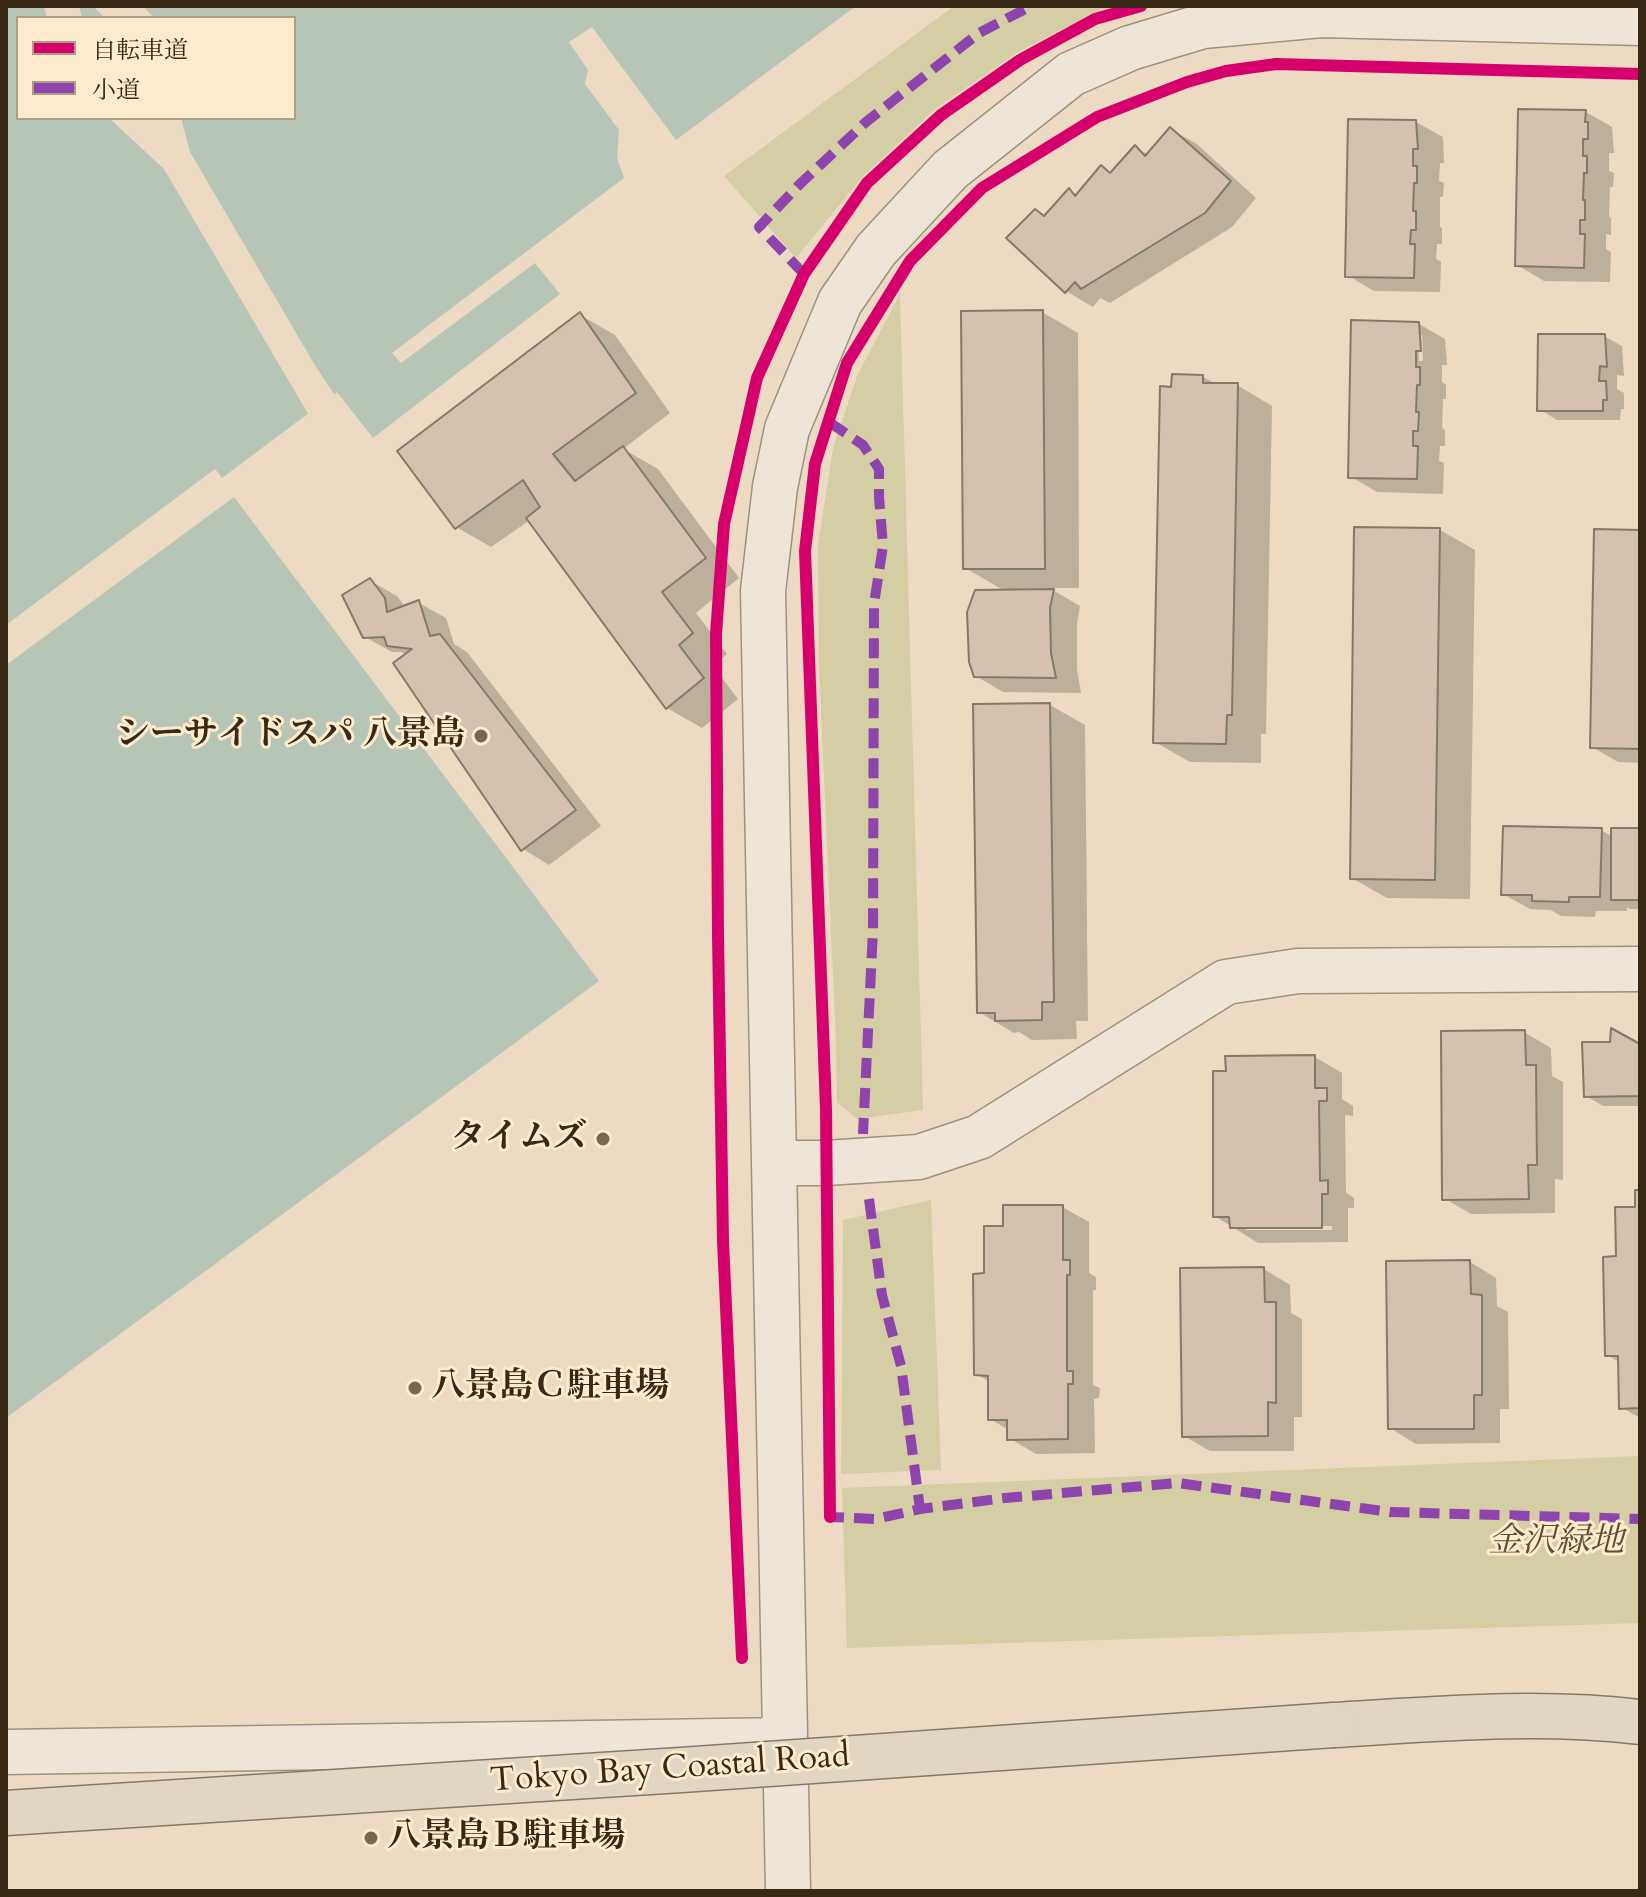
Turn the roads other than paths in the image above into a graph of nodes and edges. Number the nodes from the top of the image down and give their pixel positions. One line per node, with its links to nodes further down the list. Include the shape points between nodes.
1 (1640, 23): 3 (street, via 1321,15 1203,26 1130,48 1071,74 950,170 876,250 840,302 787,429 763,591)
2 (1640, 969): 3 (street, via 1298,971 1226,982 979,1137 919,1157)
3 (774, 1163): 5 (street)
4 (1640, 1722): 7 (highway, Tokyo Bay Coastal Road, bridge, via 1535,1716 1435,1719)
5 (785, 1740): 6 (street); 8 (street)
6 (6, 1752)
7 (6, 1813)
8 (788, 1891)

